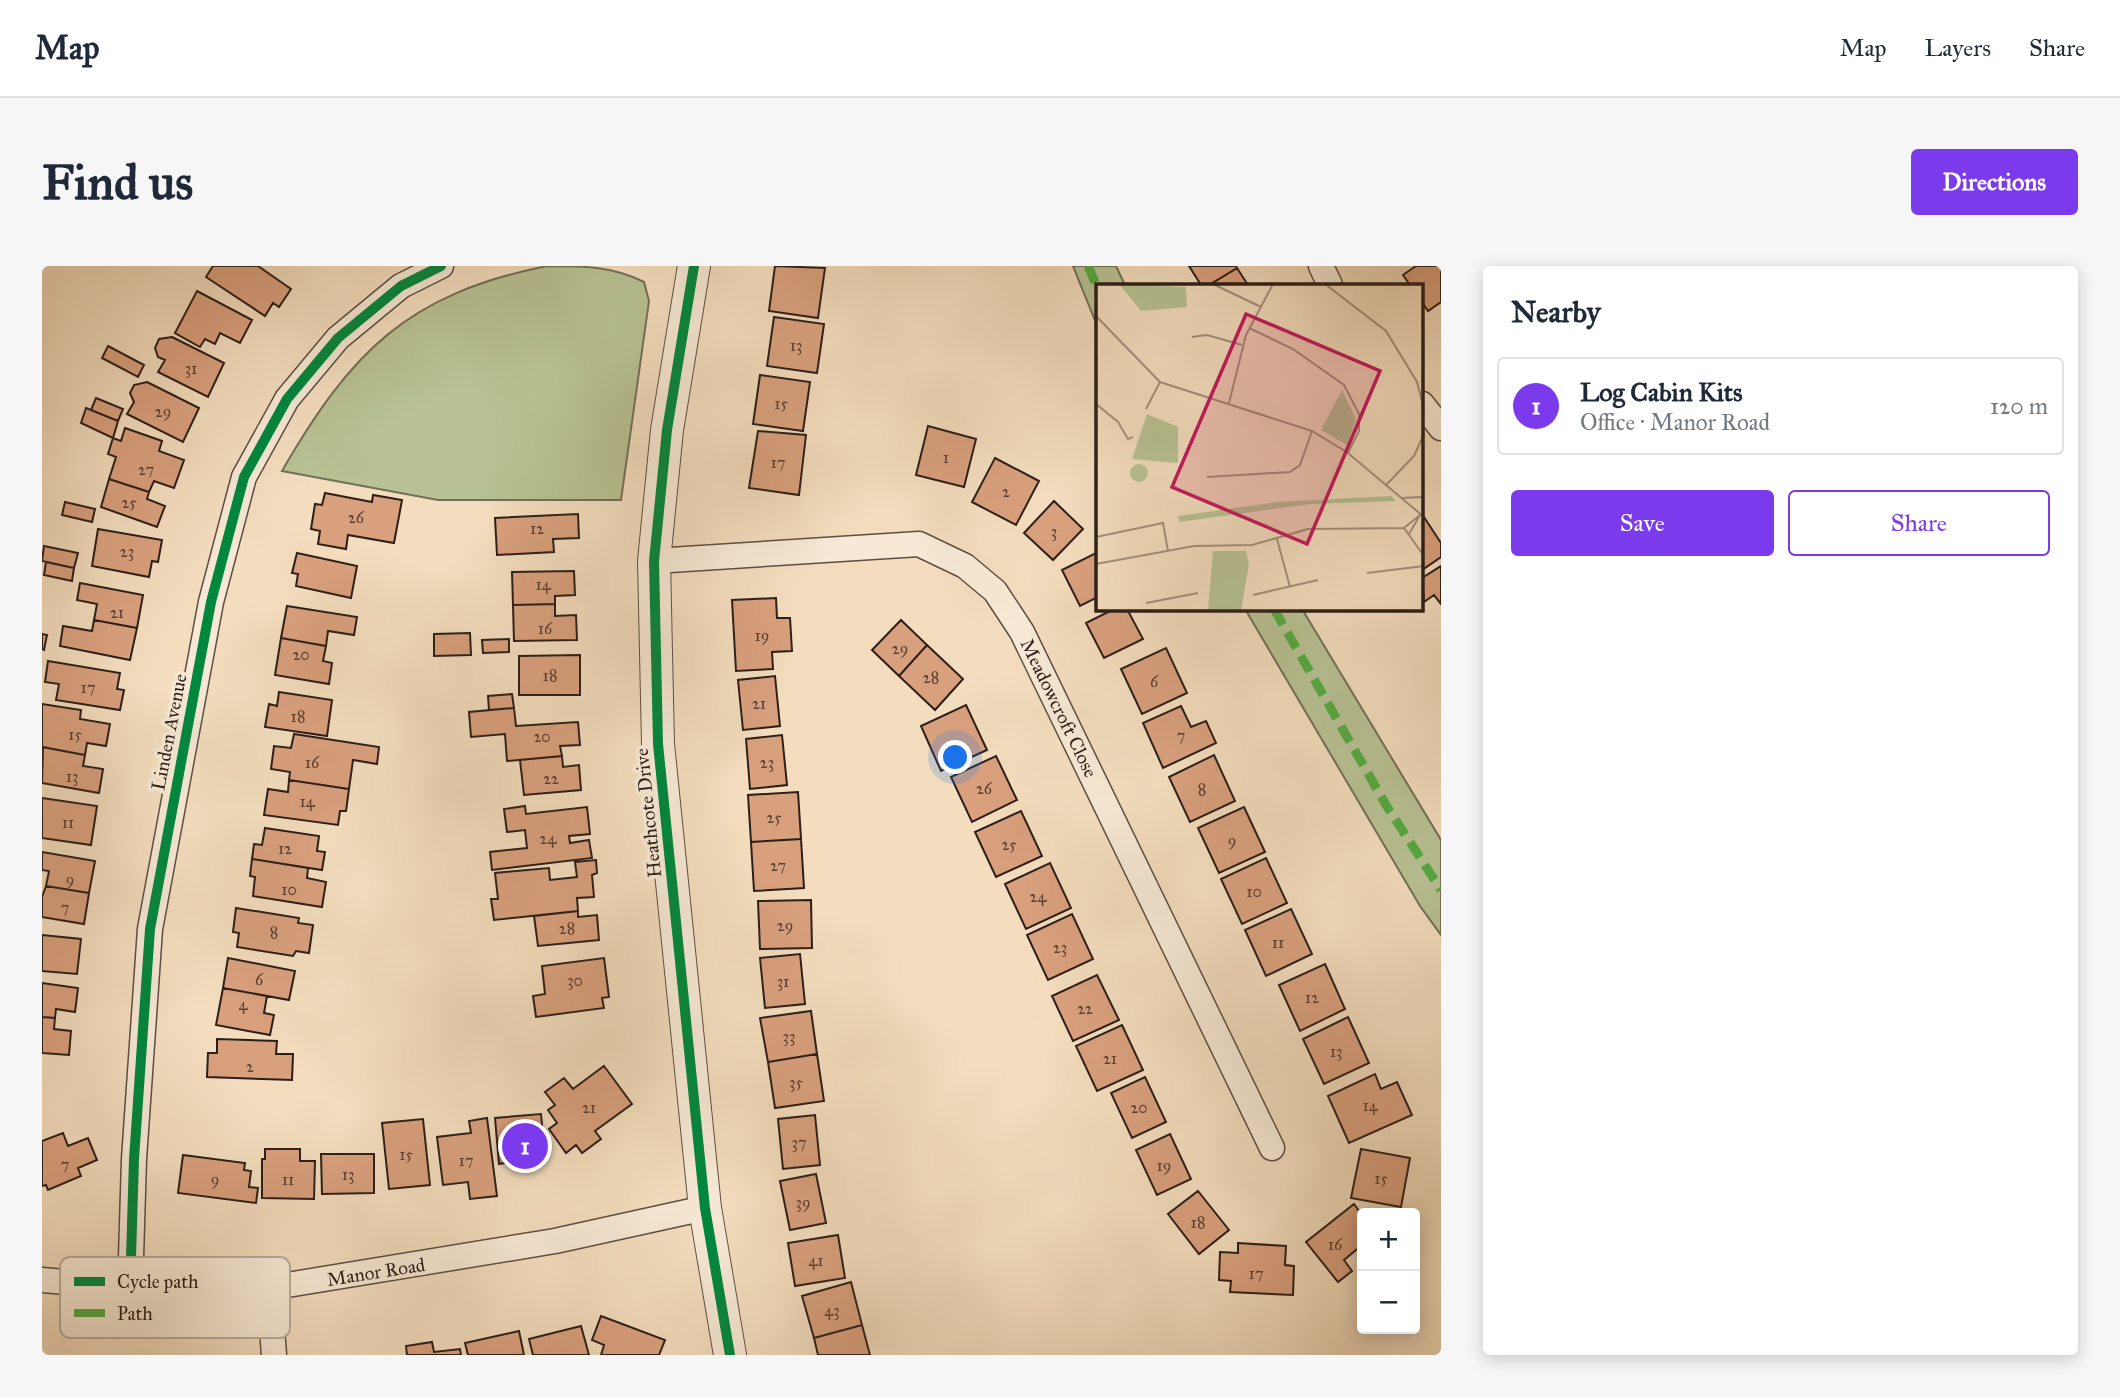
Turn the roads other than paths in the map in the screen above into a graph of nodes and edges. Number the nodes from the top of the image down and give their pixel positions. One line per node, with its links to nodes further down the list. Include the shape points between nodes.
1 (441, 266): 10 (street, Linden Avenue, via 401,286 338,338 288,399 244,477 211,601 150,929)
2 (694, 266): 7 (street, Heathcote Drive, via 667,430)
3 (1321, 266): 4 (street)
4 (1330, 284)
5 (1423, 405): 6 (street)
6 (1441, 428)
7 (654, 561): 8 (street, Meadowcroft Close, via 919,544 965,566 995,591 1023,632); 9 (street, Heathcote Drive, via 658,744)
8 (1272, 1148)
9 (705, 1208): 13 (street, Manor Road, via 555,1241); 14 (street, Heathcote Drive)
10 (132, 1257)
11 (42, 1280): 12 (street, Manor Road)
12 (60, 1282)
13 (290, 1285)
14 (730, 1355)

